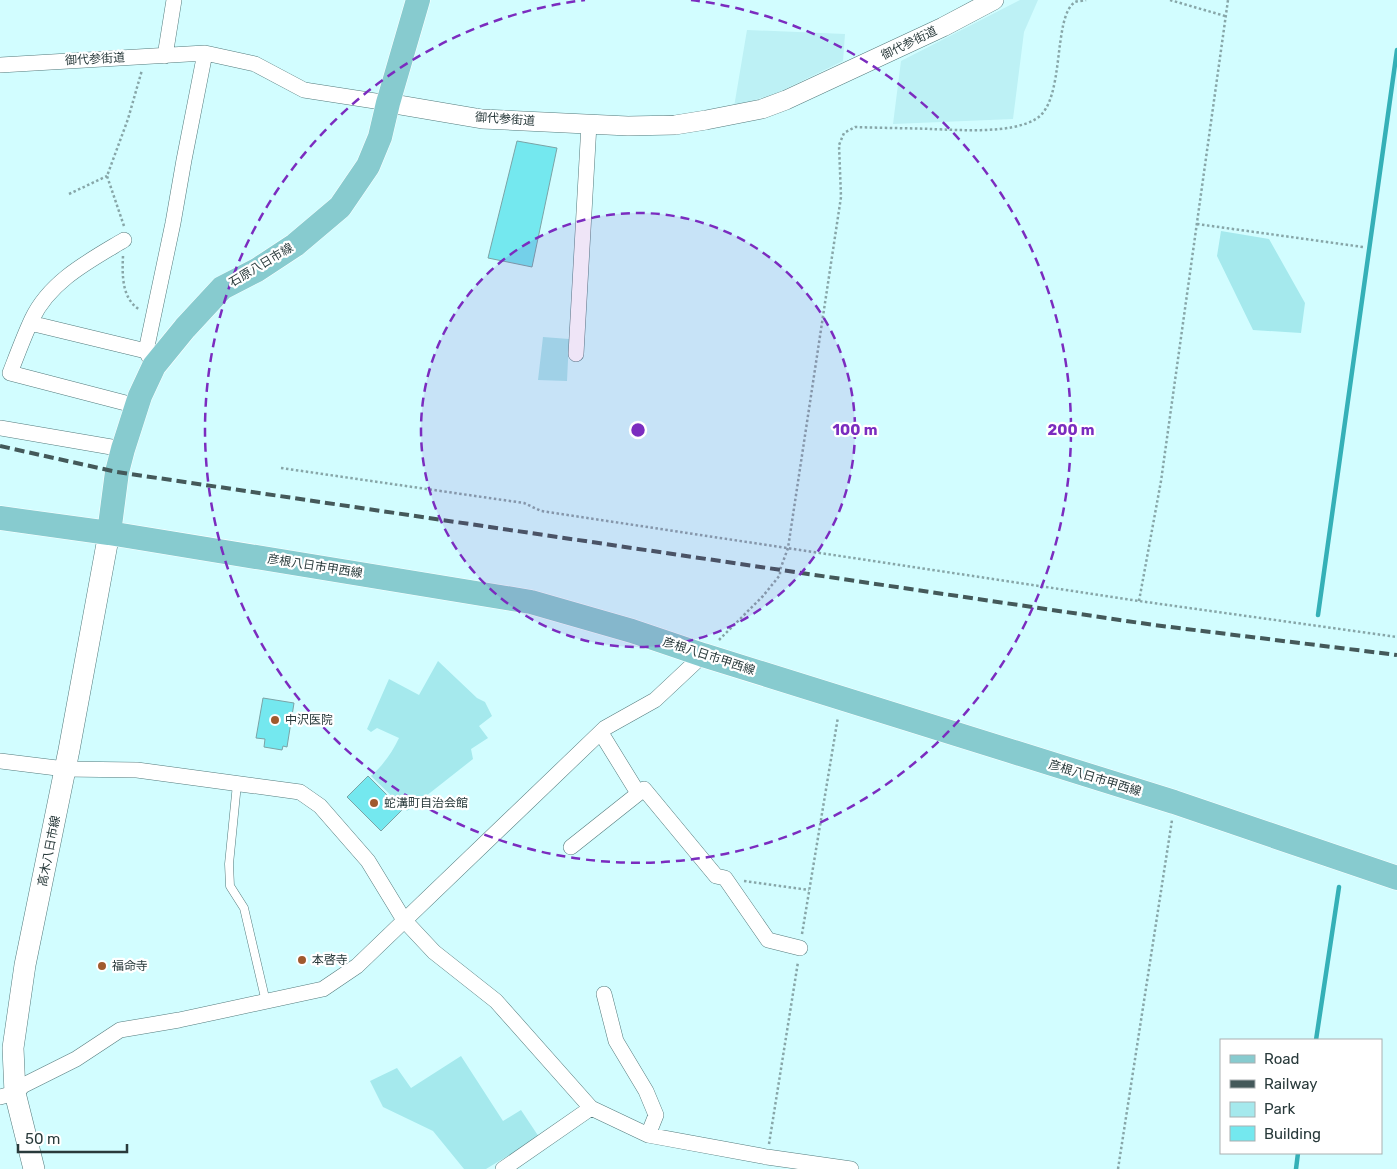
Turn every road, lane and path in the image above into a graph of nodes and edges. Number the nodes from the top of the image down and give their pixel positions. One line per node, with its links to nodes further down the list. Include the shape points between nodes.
1 (174, 0): 10 (street)
2 (418, 0): 12 (main road, 石原八日市線)
3 (994, 0): 13 (street, 御代参街道, via 841,76 762,109 675,125)
4 (1086, 0): 29 (path, via 1075,2 1067,11 1054,87 1047,107 1038,118 1019,126 977,130 855,128 844,132 839,145 841,197)
5 (1170, 0): 7 (path)
6 (1228, 0): 7 (path)
7 (1225, 16): 16 (path)
8 (205, 53): 10 (street, 御代参街道); 12 (street, 御代参街道, via 255,64 304,90); 22 (street)
9 (147, 56): 10 (street, 御代参街道); 11 (street, 御代参街道); 14 (path)
10 (165, 56)
11 (0, 65)
12 (388, 103): 13 (street, 御代参街道, via 482,119); 22 (main road, 石原八日市線, via 368,166 340,207 295,245 222,288 185,328)
13 (589, 124): 21 (street)
14 (107, 176): 15 (path); 17 (path, via 124,223)
15 (69, 194)
16 (1196, 224): 18 (path); 30 (path, via 1161,481)
17 (124, 240): 19 (path, via 122,275 127,295 131,304); 20 (street, via 76,269 48,295)
18 (1363, 247)
19 (143, 312)
20 (30, 324): 22 (street); 23 (street, via 10,373)
21 (576, 354)
22 (150, 358): 23 (main road, 石原八日市線)
23 (137, 406): 25 (main road, 石原八日市線)
24 (0, 428): 25 (street)
25 (123, 449): 28 (main road, 石原八日市線)
26 (281, 468): 29 (path, via 524,503 541,511)
27 (0, 518): 28 (main road, 彦根八日市甲西線)
28 (109, 533): 32 (main road, 彦根八日市甲西線, via 531,602); 36 (main road, 高木八日市線)
29 (788, 548): 30 (path); 32 (path, via 780,576)
30 (1139, 601): 31 (path)
31 (1397, 637)
32 (703, 655): 33 (main road, 彦根八日市甲西線); 34 (street, via 655,700)
33 (841, 699): 39 (main road, 彦根八日市甲西線); 43 (path)
34 (600, 733): 38 (street); 44 (street)
35 (0, 761): 36 (street)
36 (65, 769): 37 (street, via 137,770); 48 (main road, 高木八日市線, via 25,965)
37 (237, 784): 44 (street, via 300,792 320,806 368,860); 47 (lane, via 229,864 230,886 244,908)
38 (638, 793): 40 (street); 41 (street, via 644,789 716,876)
39 (1174, 802): 42 (main road, 彦根八日市甲西線); 55 (path)
40 (571, 847)
41 (725, 878): 43 (path); 45 (street, via 768,940)
42 (1397, 878)
43 (809, 890): 45 (path)
44 (404, 920): 47 (street, via 357,966 323,989); 49 (street, via 434,952 496,1001)
45 (800, 948): 51 (path)
46 (604, 994): 50 (street, via 616,1041 646,1091 656,1115)
47 (266, 1002): 48 (street, via 120,1030 76,1059)
48 (8, 1095): 52 (main road, 高木八日市線)
49 (591, 1108): 50 (street); 53 (street)
50 (648, 1135): 51 (street)
51 (767, 1157): 54 (street)
52 (34, 1169)
53 (503, 1169)
54 (850, 1169)
55 (1118, 1169)

